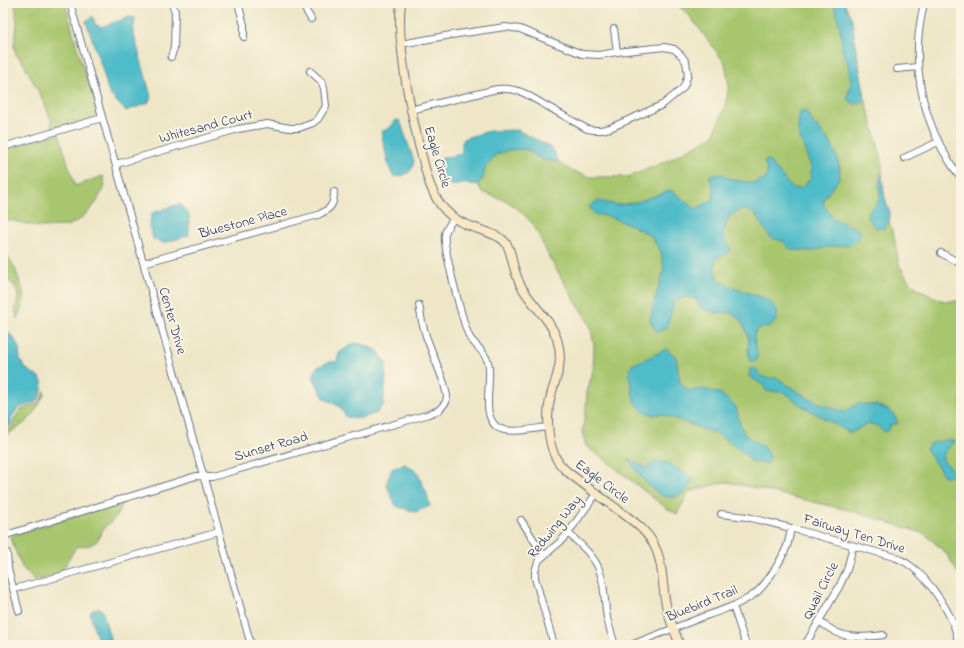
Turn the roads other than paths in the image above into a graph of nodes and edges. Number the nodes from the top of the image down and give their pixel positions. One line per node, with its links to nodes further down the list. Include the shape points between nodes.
1 (70, 3): 17 (street, Center Drive)
2 (172, 3): 12 (street, via 175,12 174,48)
3 (238, 3): 9 (street, via 244,25)
4 (303, 3): 7 (street)
5 (401, 3): 10 (street, Eagle Circle)
6 (924, 3): 13 (street, via 920,23)
7 (311, 19)
8 (614, 29): 11 (street)
9 (244, 37)
10 (401, 44): 11 (street, via 504,27 520,29 582,54 599,56); 16 (street, Eagle Circle)
11 (617, 52): 16 (street, via 664,47 674,50 686,62 688,74 685,84 662,105 601,130 587,129 524,93 506,88)
12 (171, 57)
13 (918, 67): 14 (street); 18 (street, via 923,101)
14 (897, 69)
15 (310, 71): 21 (street, Whitesand Court, via 321,81 326,106 313,123 299,128 267,124 238,129)
16 (410, 110): 24 (street, Eagle Circle, via 431,188 444,209)
17 (102, 118): 19 (street); 21 (street, Center Drive)
18 (938, 142): 20 (street); 22 (street)
19 (3, 147)
20 (904, 158)
21 (116, 164): 26 (street, Center Drive)
22 (961, 178)
23 (334, 192): 26 (street, Bluestone Place, via 332,205 318,215)
24 (454, 218): 29 (street, Eagle Circle, via 504,241 524,292 553,330 560,358 549,405); 29 (street, via 444,235 445,245 465,326 488,361 488,404 492,421 504,430 513,431)
25 (941, 253): 27 (street)
26 (143, 263): 30 (street, Center Drive)
27 (961, 263)
28 (419, 305): 30 (street, Sunset Road, via 426,336 447,396 446,402 439,410 426,416)
29 (548, 427): 31 (street, Eagle Circle, via 559,463 569,474)
30 (203, 477): 35 (street, Center Drive); 37 (street, Sunset Road, via 189,478)
31 (596, 494): 36 (street, Redwing Way); 45 (street, Eagle Circle, via 640,528 654,544 661,565 665,600)
32 (721, 514): 34 (street, Fairway Ten Drive, via 747,517)
33 (521, 520): 40 (street)
34 (792, 528): 38 (street, Fairway Ten Drive); 42 (street, Bluebird Trail, via 783,555 768,578 758,591)
35 (219, 532): 41 (street); 47 (street, Center Drive)
36 (568, 533): 40 (street, Redwing Way); 49 (street, via 588,551 599,570 607,619)
37 (3, 536)
38 (853, 546): 44 (street, Quail Circle, via 847,570); 54 (street, Fairway Ten Drive, via 894,556 922,576 935,591 947,612)
39 (7, 553): 41 (street, via 8,569)
40 (544, 556): 48 (street, Redwing Way, via 539,560 535,578)
41 (14, 589): 43 (street)
42 (733, 606): 45 (street, Bluebird Trail); 52 (street)
43 (20, 611)
44 (819, 622): 46 (street, via 835,632 848,636 862,638); 53 (street, Quail Circle)
45 (674, 628): 50 (street, Bluebird Trail); 51 (street, Eagle Circle)
46 (883, 635)
47 (251, 645)
48 (554, 645)
49 (615, 645)
50 (631, 645)
51 (680, 645)
52 (746, 645)
53 (805, 645)
54 (958, 645)

